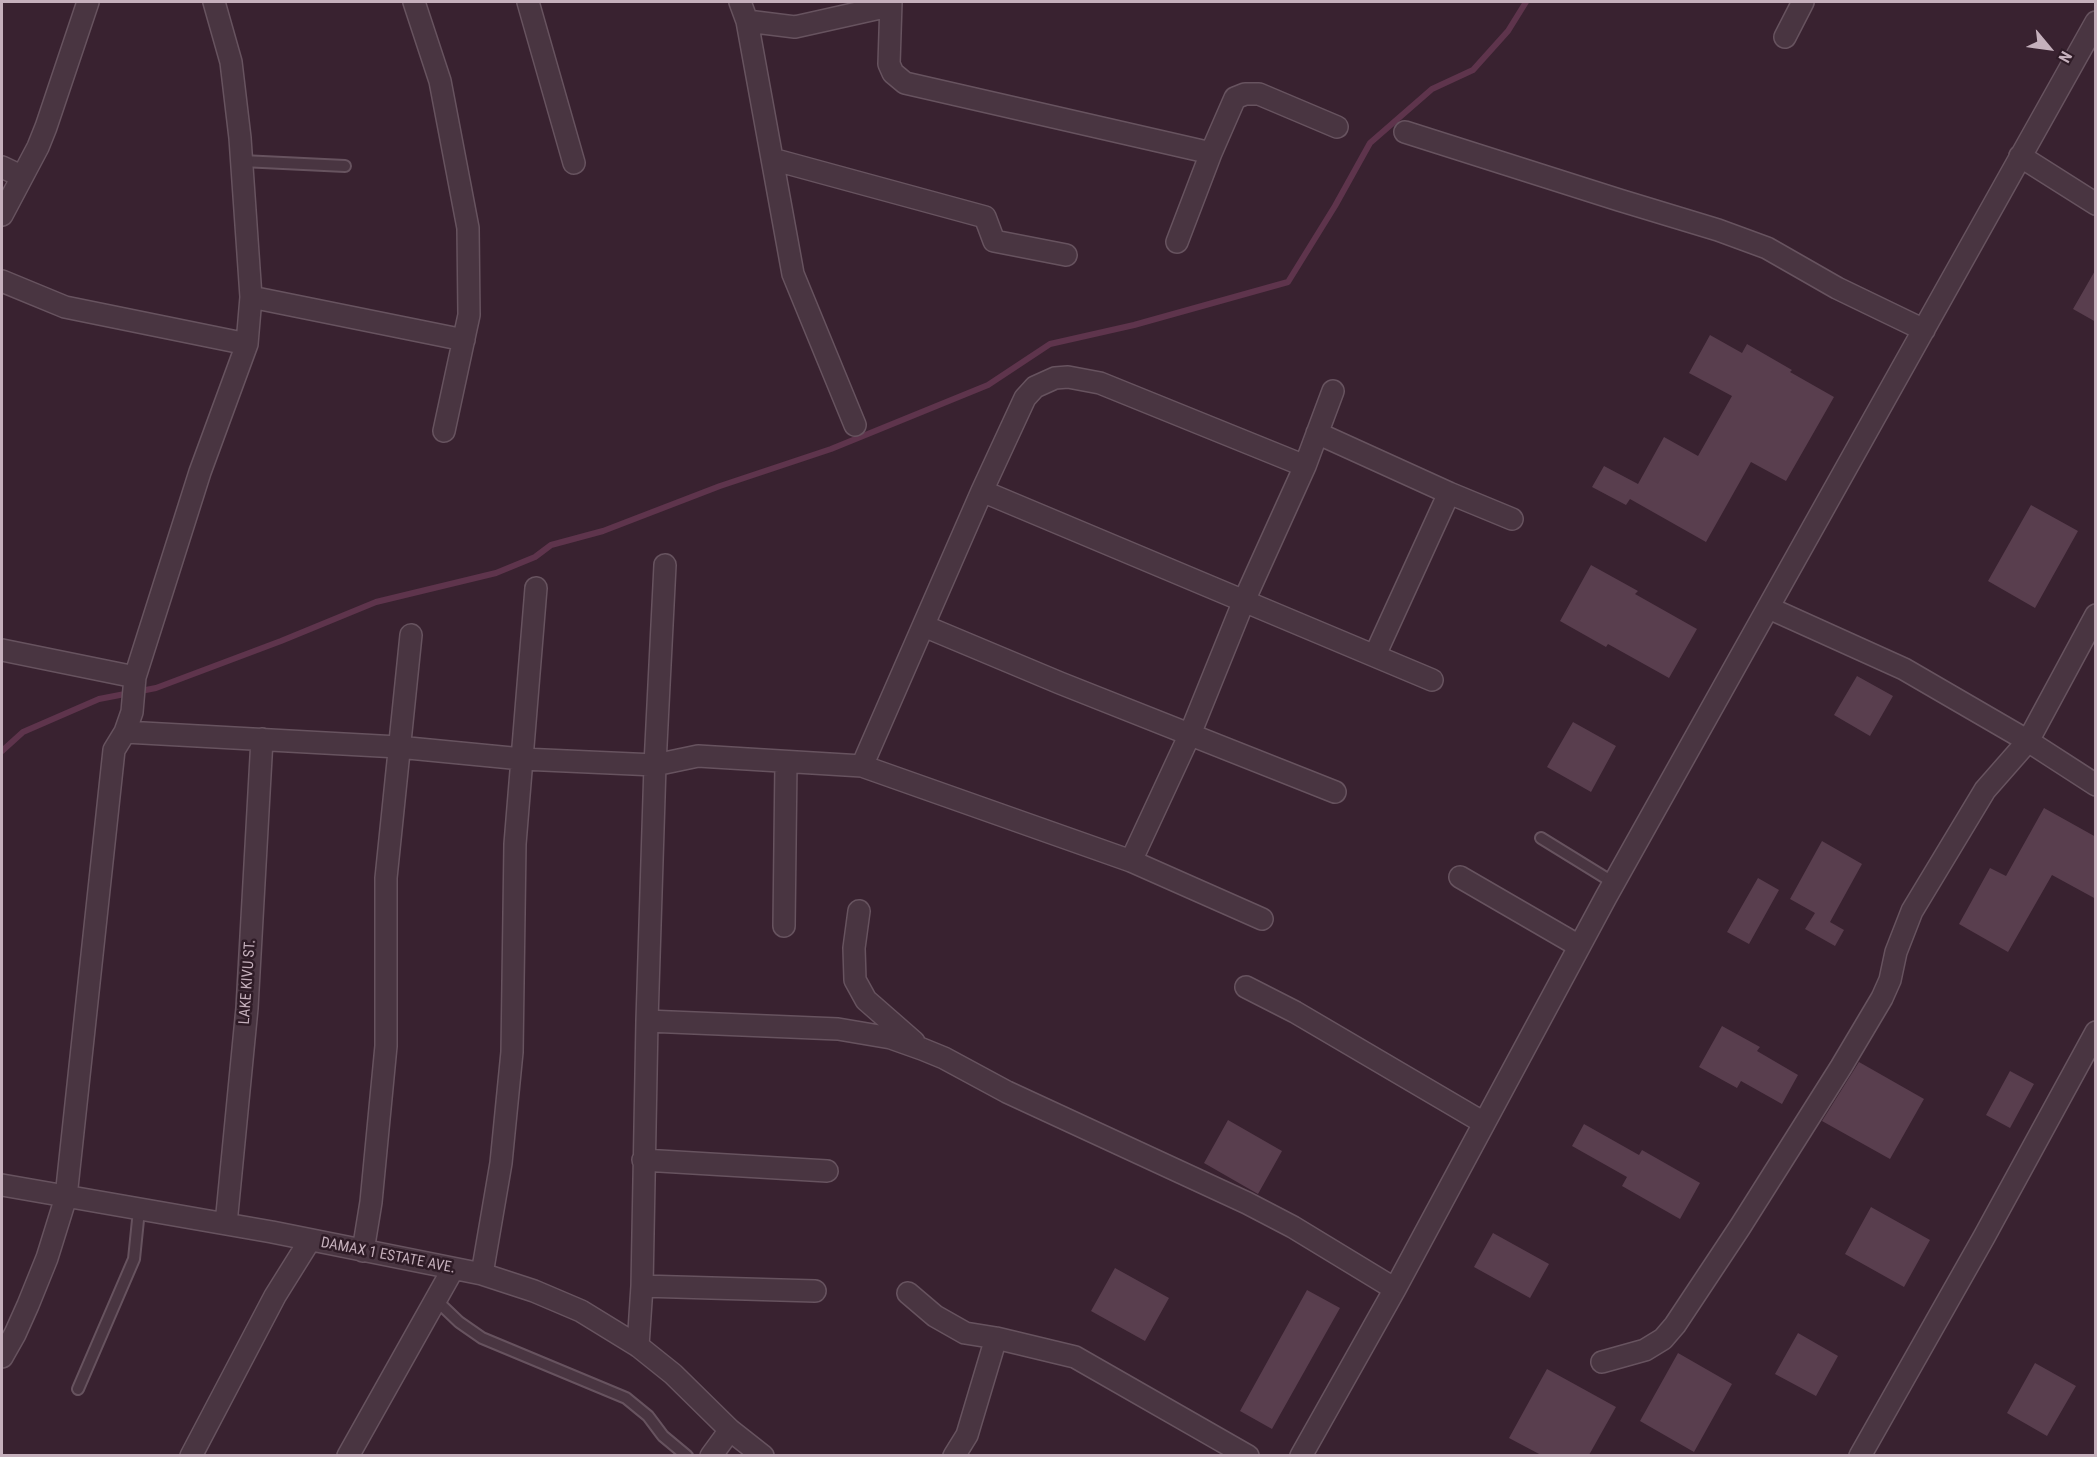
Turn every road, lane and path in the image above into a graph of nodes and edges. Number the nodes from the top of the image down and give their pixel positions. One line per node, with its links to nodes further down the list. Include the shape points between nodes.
1 (88, 2): 19 (street, via 46,127)
2 (214, 2): 15 (street, via 231,62)
3 (414, 2): 27 (street, via 440,81 468,228 469,315)
4 (528, 2): 16 (street)
5 (1803, 2): 9 (street)
6 (890, 4): 7 (street, via 795,27); 12 (street, via 889,64 899,80 909,85)
7 (744, 11): 14 (street)
8 (2096, 22): 13 (street)
9 (1785, 36)
10 (1337, 127): 12 (street, via 1259,94 1245,94 1235,98)
11 (1405, 132): 26 (street, via 1767,248 1837,288)
12 (1210, 153): 22 (street)
13 (2020, 156): 20 (street); 26 (street)
14 (772, 159): 23 (street, via 985,217 994,241); 30 (street, via 793,274)
15 (242, 161): 17 (lane); 25 (street)
16 (574, 163)
17 (345, 166)
18 (2, 167): 19 (street)
19 (21, 176): 21 (street)
20 (2096, 204)
21 (2, 215)
22 (1177, 242)
23 (1066, 255)
24 (2, 281): 28 (street, via 65,307)
25 (251, 297): 27 (street); 28 (street)
26 (1924, 330): 40 (street)
27 (464, 340): 31 (street)
28 (247, 344): 47 (street, via 200,472)
29 (1333, 392): 32 (street)
30 (855, 425)
31 (444, 431)
32 (1317, 433): 33 (street); 35 (street)
33 (1305, 466): 34 (street, via 1100,383 1061,377 1045,381 1025,398); 39 (street)
34 (982, 491): 39 (street); 42 (street)
35 (1449, 493): 36 (street); 45 (street)
36 (1512, 519)
37 (665, 565): 55 (street)
38 (536, 588): 53 (street)
39 (1243, 603): 45 (street); 49 (street)
40 (1769, 608): 51 (street, via 1904,669); 62 (street)
41 (2096, 615): 51 (street)
42 (924, 626): 49 (street); 56 (street)
43 (411, 635): 52 (street)
44 (2, 650): 47 (street)
45 (1375, 655): 46 (street)
46 (1432, 680)
47 (135, 681): 48 (street)
48 (129, 722): 50 (street); 75 (street, via 114,750)
49 (1190, 734): 58 (street); 60 (street)
50 (262, 739): 52 (street); 77 (street, LAKE KIVU ST., via 247,1008)
51 (2028, 741): 57 (street); 90 (street, via 1985,790 1912,911 1882,998 1675,1325 1656,1345)
52 (398, 747): 53 (street); 79 (street, via 386,878 386,1046)
53 (522, 759): 55 (street); 81 (street, via 515,844 512,1052 501,1162)
54 (786, 762): 55 (street, via 698,756); 56 (street); 65 (street)
55 (655, 765): 68 (street)
56 (862, 766): 60 (street)
57 (2096, 785)
58 (1335, 792)
59 (1541, 838): 62 (lane)
60 (1131, 861): 64 (street)
61 (1460, 877): 66 (street)
62 (1614, 883): 66 (street)
63 (859, 911): 70 (street, via 855,980 866,1000)
64 (1262, 919)
65 (784, 926)
66 (1579, 946): 71 (street)
67 (1246, 987): 71 (street)
68 (647, 1021): 70 (street, via 838,1029 891,1038); 72 (street)
69 (2096, 1032): 101 (street)
70 (922, 1049): 83 (street, via 1247,1203)
71 (1484, 1122): 83 (street)
72 (644, 1160): 73 (street); 82 (street)
73 (826, 1171)
74 (2, 1185): 75 (street, DAMAX 1 ESTATE AVE.)
75 (66, 1197): 76 (street, DAMAX 1 ESTATE AVE.); 89 (street, via 47,1258)
76 (139, 1210): 77 (street, DAMAX 1 ESTATE AVE.); 91 (lane, via 134,1259)
77 (226, 1224): 78 (street, DAMAX 1 ESTATE AVE.)
78 (310, 1240): 79 (street, DAMAX 1 ESTATE AVE.); 93 (street, via 254,1334)
79 (363, 1251): 80 (street, DAMAX 1 ESTATE AVE.)
80 (453, 1269): 81 (street, DAMAX 1 ESTATE AVE.); 86 (street)
81 (482, 1274): 88 (street, DAMAX 1 ESTATE AVE., via 581,1311)
82 (642, 1286): 84 (street); 88 (street)
83 (1395, 1289): 100 (street)
84 (815, 1291)
85 (908, 1293): 87 (street, via 935,1316 965,1333)
86 (436, 1300): 94 (street); 95 (lane, via 482,1338 626,1398)
87 (996, 1338): 98 (street, via 967,1435); 99 (street, via 1075,1357)
88 (638, 1346): 92 (street, DAMAX 1 ESTATE AVE.)
89 (2, 1357)
90 (1602, 1362)
91 (78, 1389)
92 (730, 1430): 96 (street); 97 (street, DAMAX 1 ESTATE AVE.)
93 (191, 1455)
94 (348, 1455)
95 (687, 1455)
96 (711, 1455)
97 (762, 1455)
98 (954, 1455)
99 (1248, 1455)
100 (1301, 1455)
101 (1860, 1455)

